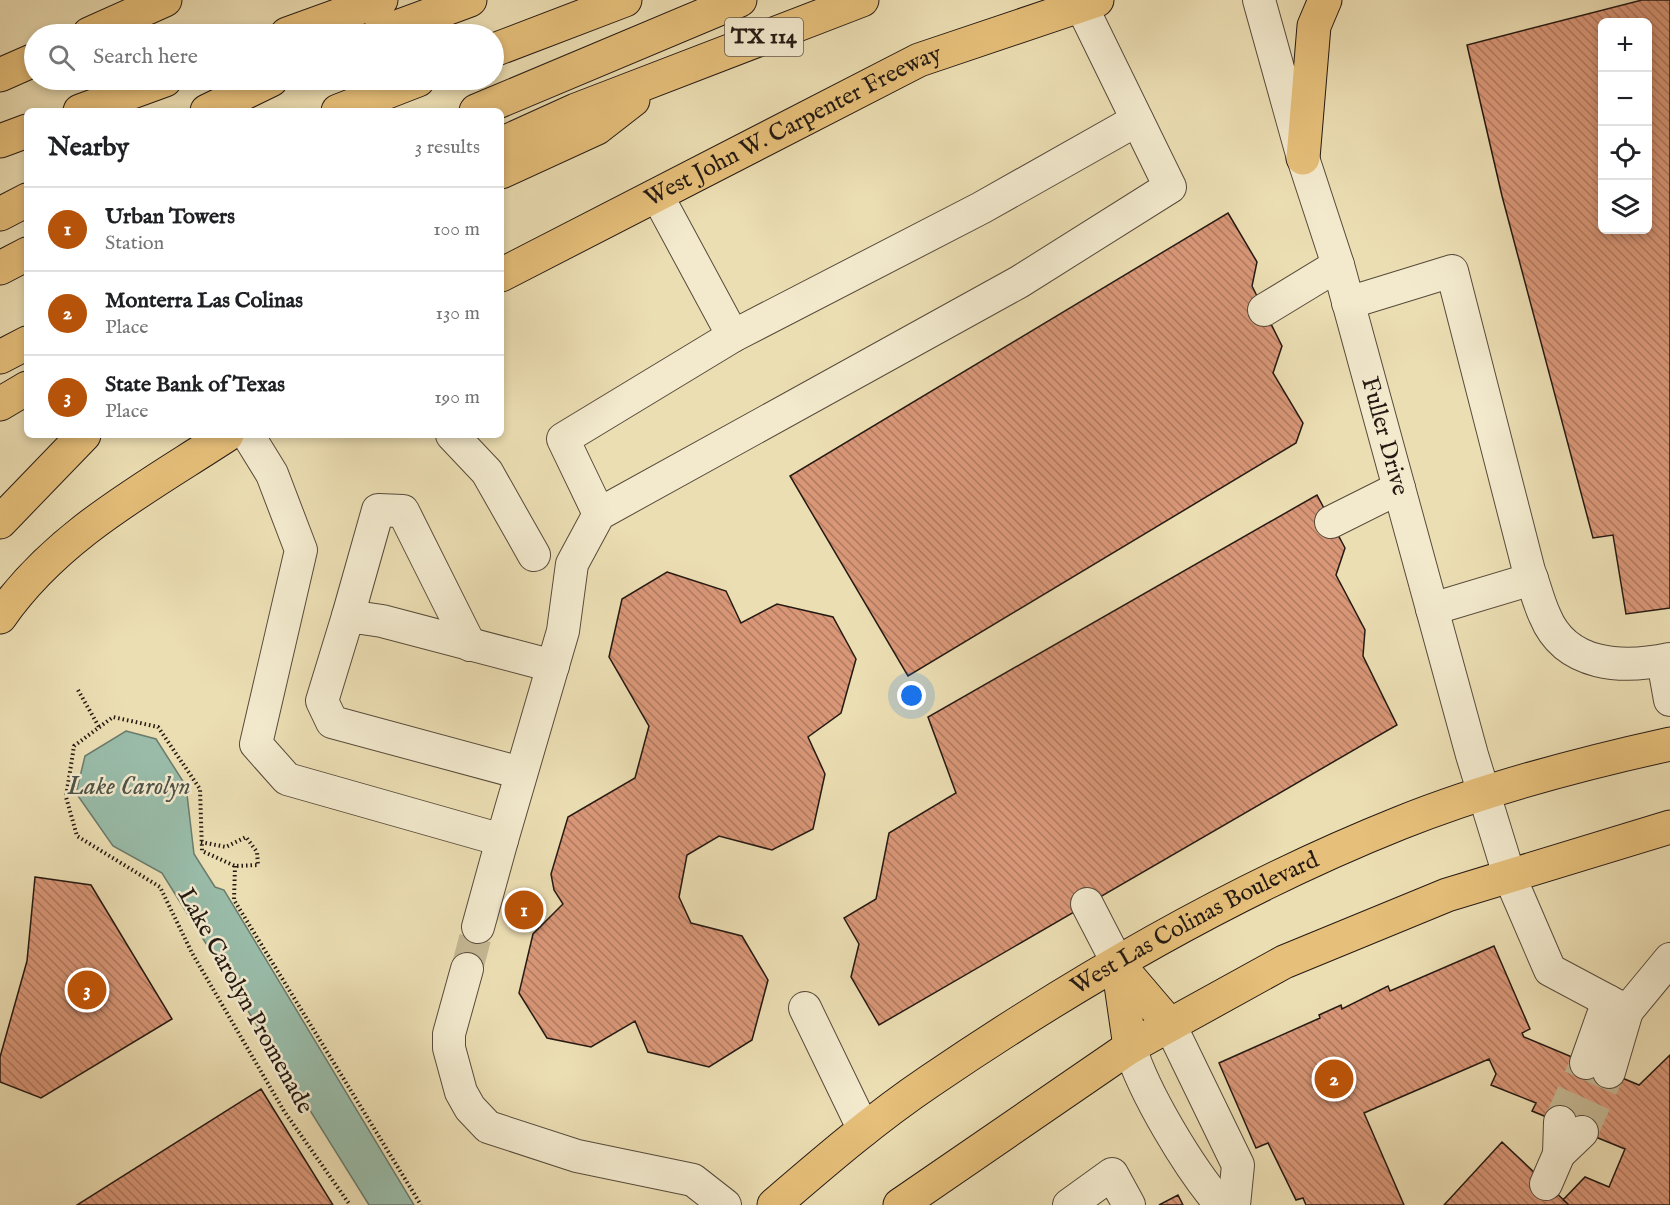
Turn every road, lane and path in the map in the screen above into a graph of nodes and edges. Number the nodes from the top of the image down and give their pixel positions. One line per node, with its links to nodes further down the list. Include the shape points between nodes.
1 (165, 0): 10 (main road)
2 (381, 0): 11 (main road)
3 (470, 0): 12 (main road)
4 (625, 0): 13 (main road)
5 (740, 0): 23 (main road)
6 (862, 0): 15 (main road, TX 114)
7 (1258, 0): 28 (street, Fuller Drive)
8 (1325, 0): 28 (main road, via 1314,26)
9 (1089, 3): 24 (street); 30 (main road, West John W. Carpenter Freeway, via 919,60)
10 (111, 24)
11 (315, 24)
12 (405, 24)
13 (504, 46)
14 (24, 64): 16 (main road)
15 (667, 74): 27 (main road, TX 114); 29 (main road, via 597,128)
16 (0, 75)
17 (138, 90): 20 (main road)
18 (250, 90): 21 (main road)
19 (392, 90): 22 (main road)
20 (88, 108)
21 (213, 108)
22 (346, 108)
23 (483, 108)
24 (1137, 120): 39 (street, via 981,208); 49 (street, via 1170,187 1019,282)
25 (24, 132): 26 (main road)
26 (0, 141)
27 (504, 143)
28 (1303, 158): 34 (street, Fuller Drive)
29 (504, 171)
30 (658, 197): 36 (main road, West John W. Carpenter Freeway); 39 (street)
31 (24, 202): 32 (main road)
32 (0, 214)
33 (24, 256): 35 (main road)
34 (1338, 266): 37 (street, Fuller Drive); 38 (street)
35 (0, 268)
36 (504, 274)
37 (1348, 303): 48 (street, Fuller Drive); 53 (street, via 1452,271)
38 (1264, 310)
39 (733, 336): 49 (street, via 563,439)
40 (24, 345): 41 (main road)
41 (0, 357)
42 (24, 390): 43 (main road)
43 (0, 404)
44 (81, 438): 50 (main road)
45 (222, 438): 56 (main road, via 84,529 38,569)
46 (250, 438): 67 (street, via 272,474 301,550 256,744 286,779)
47 (455, 438): 52 (street, via 487,472)
48 (1399, 488): 51 (street); 54 (street, Fuller Drive)
49 (599, 514): 59 (street, via 572,564 563,631)
50 (0, 522)
51 (1331, 522)
52 (534, 555)
53 (1532, 579): 54 (street); 58 (street, via 1545,618 1565,644 1601,663 1640,665)
54 (1432, 609): 65 (street, Fuller Drive)
55 (348, 616): 57 (street); 57 (street, via 378,510 403,511); 64 (street, via 322,701 332,722)
56 (0, 617)
57 (470, 645): 59 (street)
58 (1666, 660): 61 (street)
59 (553, 666): 64 (street)
60 (78, 690): 62 (path)
61 (1670, 700)
62 (99, 728): 68 (path, Lake Carolyn Promenade, via 113,717 158,727 200,789); 84 (path, Lake Carolyn Promenade, via 74,746 66,797 77,836 160,887 192,953 284,1111)
63 (1670, 744): 65 (main road, West Las Colinas Boulevard)
64 (521, 773): 67 (street)
65 (1483, 794): 70 (street, Fuller Drive); 74 (main road, West Las Colinas Boulevard, via 1401,823 1250,889)
66 (1670, 827): 70 (main road)
67 (502, 840): 72 (street)
68 (201, 842): 69 (path, Lake Carolyn Promenade, via 202,851); 69 (path, via 226,847 246,837 257,852 258,866)
69 (235, 866): 85 (path, Lake Carolyn Promenade, via 234,900)
70 (1509, 875): 76 (street, Fuller Drive, via 1550,970); 78 (main road, via 1447,895 1284,962)
71 (1087, 904): 74 (street)
72 (478, 927)
73 (1670, 959): 76 (street)
74 (1118, 964): 78 (main road); 79 (main road); 82 (main road, West Las Colinas Boulevard, via 929,1081)
75 (467, 969): 86 (street, via 449,1034 449,1048 461,1092 488,1126 577,1156 693,1180)
76 (1618, 1006): 80 (street)
77 (805, 1008): 82 (street)
78 (1170, 1025): 79 (main road); 92 (street, via 1238,1166)
79 (1130, 1047): 88 (main road); 91 (street, via 1138,1072 1204,1185)
80 (1597, 1067)
81 (1571, 1127): 83 (street)
82 (864, 1130): 87 (main road, West Las Colinas Boulevard)
83 (1546, 1184)
84 (350, 1205)
85 (421, 1205)
86 (725, 1205)
87 (774, 1205)
88 (900, 1205)
89 (1069, 1205): 90 (street, via 1112,1174)
90 (1129, 1205)
91 (1221, 1205)
92 (1234, 1205)

